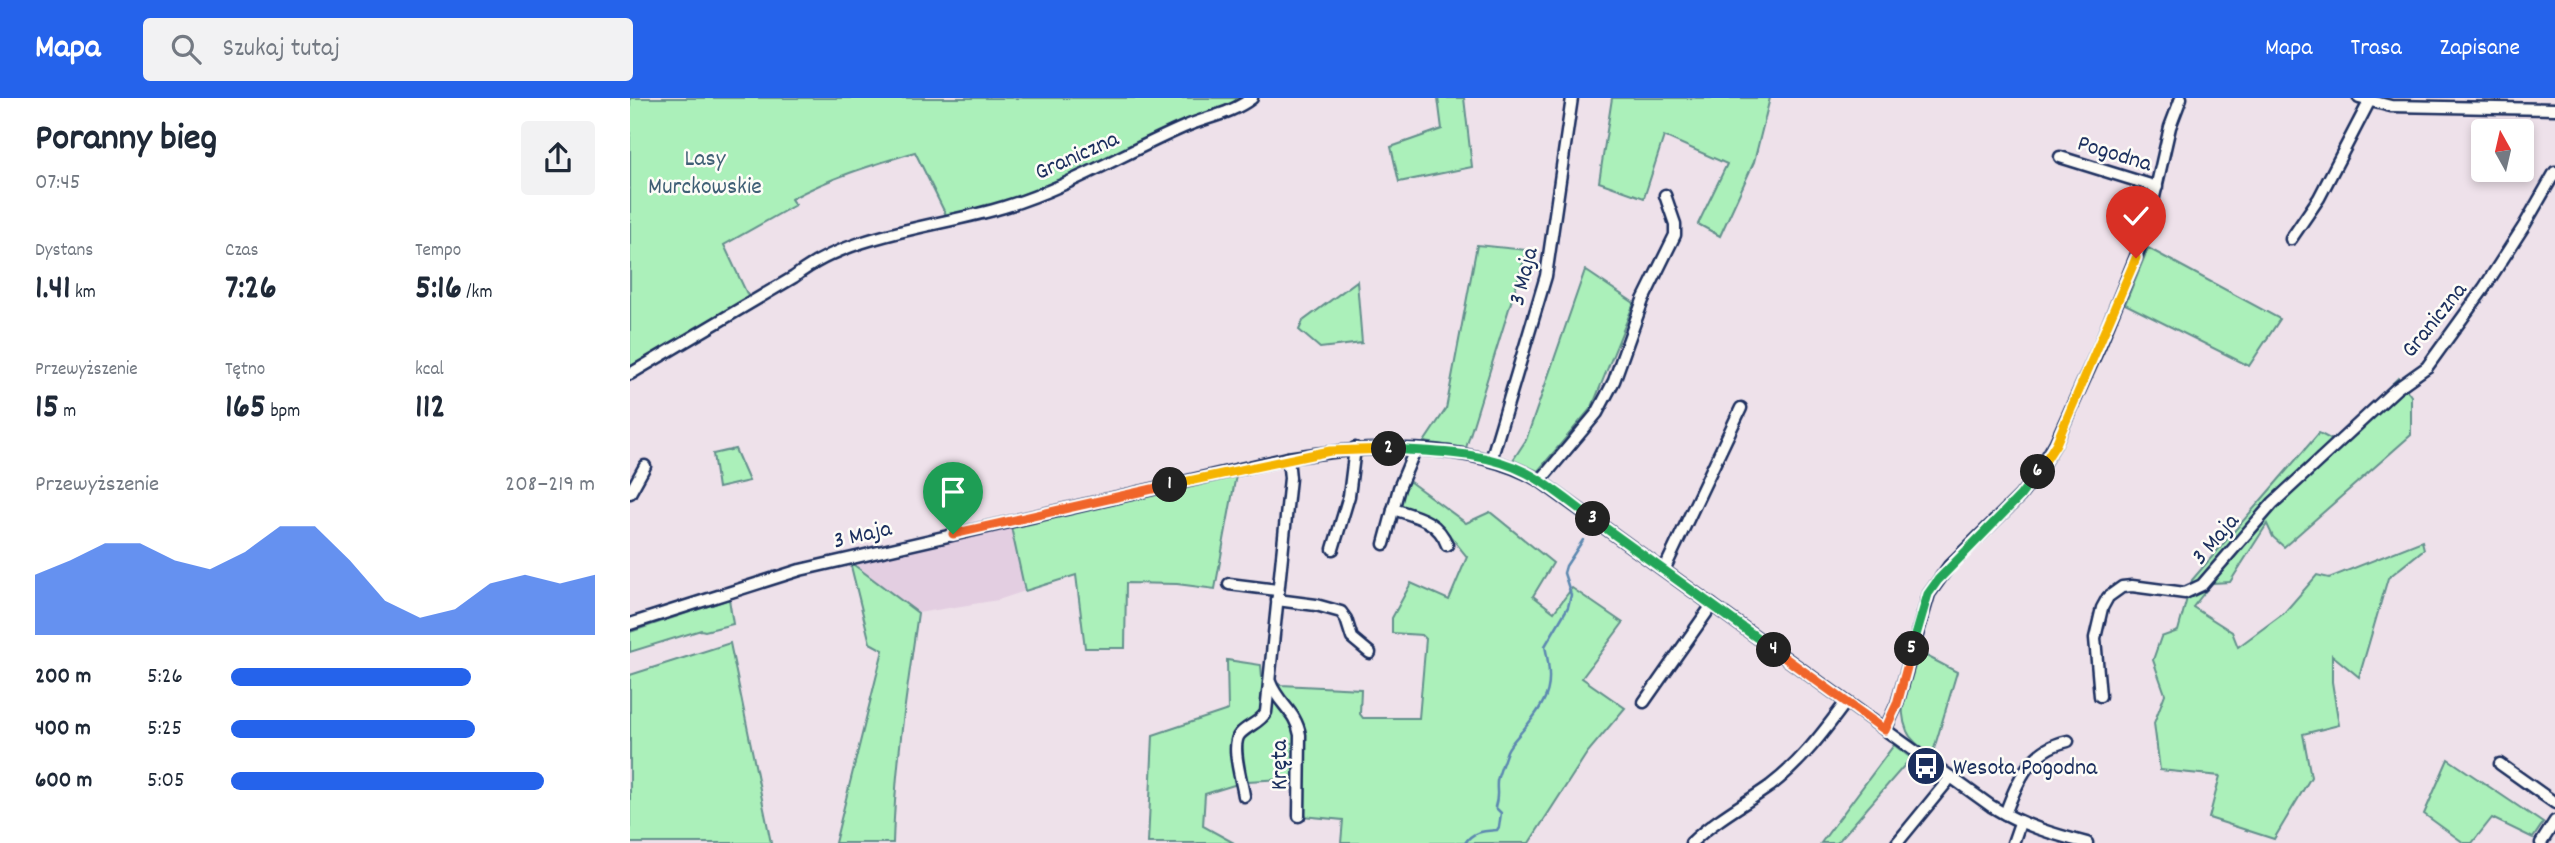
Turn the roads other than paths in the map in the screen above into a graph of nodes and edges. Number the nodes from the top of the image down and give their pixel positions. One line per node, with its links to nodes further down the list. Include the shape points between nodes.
1 (1252, 98): 11 (street, Graniczna, via 1045,192 993,210 892,233 806,267)
2 (1572, 98): 16 (street, 3 Maja, via 1546,276)
3 (2181, 98): 8 (street, Pogodna)
4 (2364, 100): 5 (street, via 2391,106); 10 (street, via 2319,198)
5 (2555, 109)
6 (2060, 157): 8 (street, Pogodna)
7 (2555, 172): 18 (street, Graniczna, via 2484,288 2427,367 2396,389)
8 (2157, 187): 35 (street, Pogodna, via 2136,258 2056,444 2020,496 1949,566 1928,594 1897,704)
9 (1665, 195): 19 (street, via 1675,235 1643,300 1614,381 1597,413)
10 (2291, 239)
11 (630, 374)
12 (1741, 408): 25 (street)
13 (1355, 449): 14 (street, 3 Maja); 15 (street, 3 Maja); 24 (street, via 1349,496)
14 (1415, 450): 16 (street, 3 Maja); 21 (street)
15 (1288, 458): 27 (street, Kręta, via 1290,478); 29 (street, 3 Maja, via 800,570)
16 (1491, 460): 19 (street, 3 Maja)
17 (645, 466): 20 (street)
18 (2314, 467): 32 (street, 3 Maja, via 2273,503 2196,589 2185,593 2132,586 2108,597 2095,638)
19 (1540, 481): 25 (street, 3 Maja)
20 (630, 493)
21 (1392, 509): 22 (street); 23 (street, via 1437,527)
22 (1384, 544)
23 (1447, 545)
24 (1333, 549)
25 (1664, 570): 28 (street, 3 Maja)
26 (1229, 583): 27 (street)
27 (1277, 595): 30 (street, via 1340,612 1352,638); 31 (street, Kręta)
28 (1712, 606): 33 (street); 34 (street, 3 Maja)
29 (630, 624)
30 (1370, 653)
31 (1270, 682): 39 (street, Kręta, via 1263,717 1236,742); 42 (street, Kręta, via 1298,724)
32 (2100, 696)
33 (1644, 702)
34 (1846, 702): 35 (street, 3 Maja); 45 (street, via 1810,749 1771,785)
35 (1885, 730): 38 (street, 3 Maja)
36 (2068, 741): 41 (street, via 2035,757 2016,785)
37 (2500, 764): 40 (street)
38 (1951, 778): 41 (street, 3 Maja); 46 (street)
39 (1244, 796)
40 (2555, 803)
41 (2005, 814): 44 (street, 3 Maja)
42 (1299, 816)
43 (2555, 821): 49 (street)
44 (2020, 822): 47 (street); 48 (street, 3 Maja)
45 (1691, 843)
46 (1897, 843)
47 (2013, 843)
48 (2087, 843)
49 (2541, 843)

